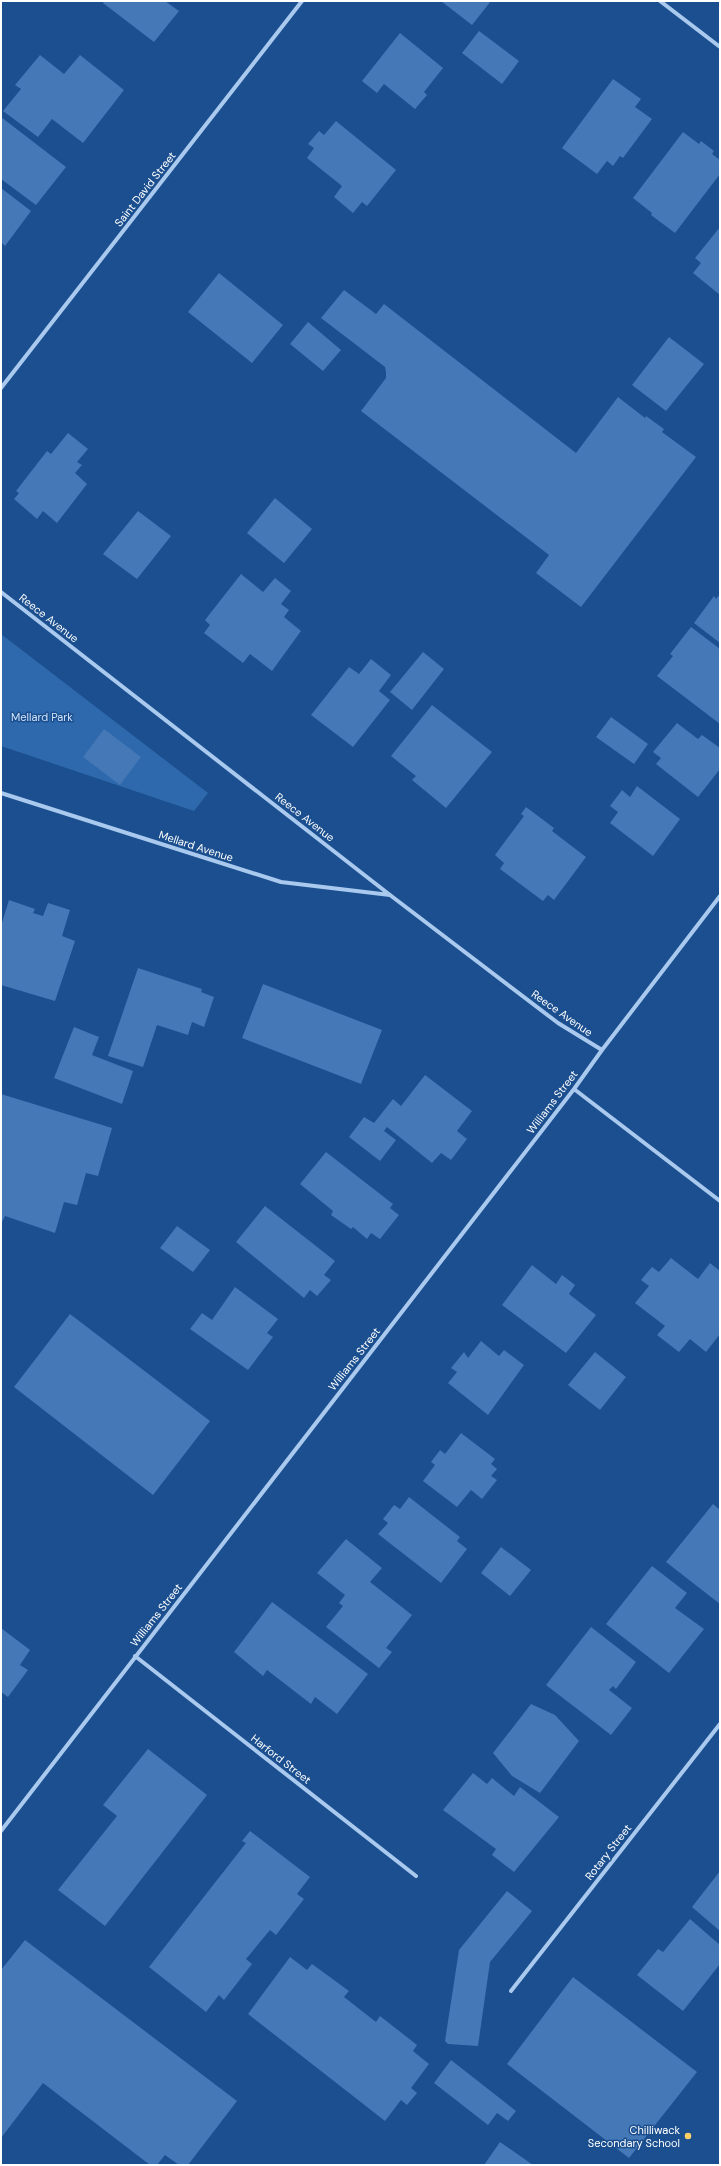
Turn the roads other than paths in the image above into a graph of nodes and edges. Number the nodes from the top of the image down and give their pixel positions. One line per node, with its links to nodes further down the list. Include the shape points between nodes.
1 (302, 1): 4 (street, Saint David Street)
2 (660, 1): 3 (street)
3 (720, 46)
4 (1, 388)
5 (1, 592): 7 (street, Reece Avenue)
6 (1, 793): 7 (street, Mellard Avenue, via 281,882)
7 (390, 895): 9 (street, Reece Avenue, via 558,1023)
8 (720, 896): 9 (street, Williams Street)
9 (602, 1050): 10 (street, Williams Street)
10 (574, 1089): 11 (street); 12 (street, Williams Street)
11 (720, 1201)
12 (135, 1656): 14 (street, Williams Street); 15 (street, Harford Street)
13 (720, 1724): 16 (street, Rotary Street)
14 (1, 1831)
15 (416, 1876)
16 (511, 1991)

